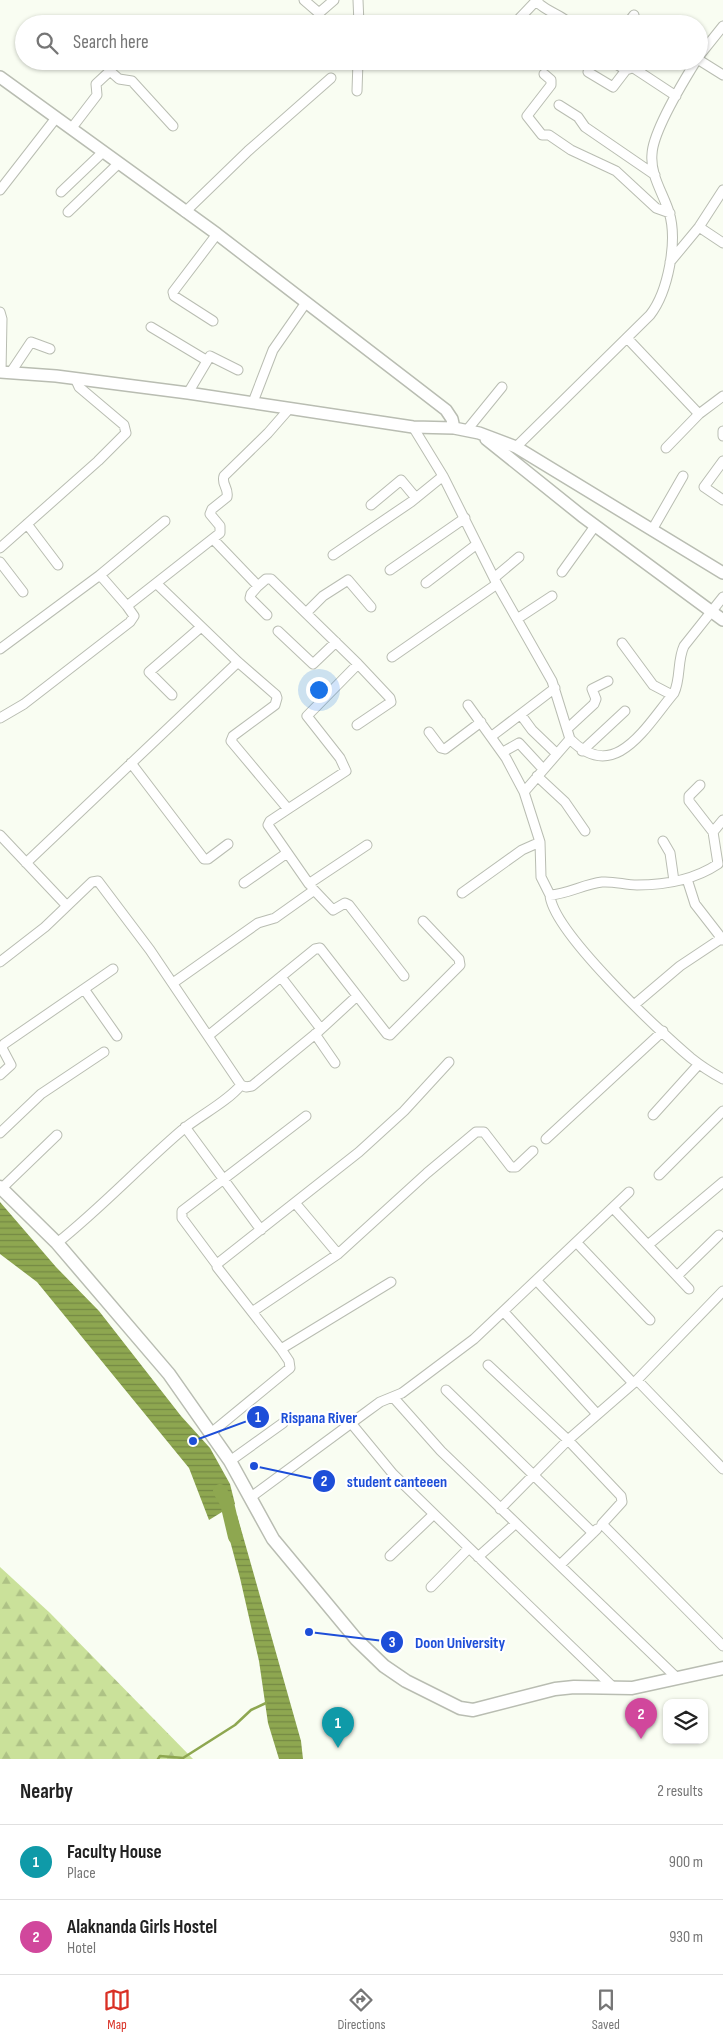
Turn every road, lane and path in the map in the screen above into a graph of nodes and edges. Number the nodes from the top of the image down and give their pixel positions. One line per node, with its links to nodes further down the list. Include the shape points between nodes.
1 (304, 0): 2 (street, via 317,13)
2 (334, 0)
3 (358, 0): 5 (street)
4 (537, 1): 6 (street); 7 (street)
5 (359, 15)
6 (523, 15)
7 (555, 15)
8 (723, 26): 9 (street)
9 (708, 46)
10 (708, 66): 17 (street)
11 (358, 70): 20 (street)
12 (626, 70): 15 (street, via 613,87)
13 (637, 70): 21 (street)
14 (691, 70): 21 (street)
15 (588, 72)
16 (544, 74): 34 (street, via 551,80 551,86 527,116 542,135 550,135 571,150 616,171 656,208)
17 (723, 75)
18 (0, 77): 23 (street)
19 (331, 78): 33 (street)
20 (357, 91)
21 (676, 96): 28 (street, via 653,144 651,155)
22 (560, 105): 28 (street, via 578,117 585,127)
23 (56, 118): 25 (street); 29 (street)
24 (173, 126): 25 (street, via 132,81 119,79 110,71 96,84 97,95)
25 (71, 128): 26 (street)
26 (103, 152): 27 (street); 31 (street)
27 (119, 163): 32 (street); 33 (street)
28 (655, 174): 34 (street)
29 (0, 190)
30 (723, 190): 35 (street)
31 (61, 192)
32 (68, 212)
33 (185, 212): 36 (street)
34 (670, 213): 38 (street)
35 (700, 228): 37 (street); 38 (street)
36 (217, 234): 39 (street); 41 (street, via 173,292 174,296)
37 (723, 243)
38 (670, 262): 43 (street, via 657,306)
39 (305, 304): 52 (street, via 273,350); 56 (street, via 446,410)
40 (0, 312): 47 (street)
41 (212, 321)
42 (151, 327): 45 (street)
43 (627, 338): 54 (street); 61 (street)
44 (50, 348): 47 (street, via 31,342)
45 (206, 360): 46 (street, via 212,356); 50 (street)
46 (238, 370)
47 (4, 372): 48 (street)
48 (75, 378): 50 (street); 71 (street, via 79,388 124,425 126,433)
49 (502, 387): 57 (street)
50 (188, 392): 52 (street)
51 (723, 396): 54 (street)
52 (253, 402): 53 (street)
53 (289, 409): 55 (street); 74 (street, via 224,476 226,497 210,514 221,530)
54 (699, 414): 62 (street)
55 (413, 427): 56 (street); 64 (street)
56 (454, 428): 57 (street)
57 (467, 430): 59 (street)
58 (723, 431): 60 (street)
59 (479, 433): 61 (street); 72 (street)
60 (723, 436)
61 (516, 448): 73 (street)
62 (666, 448)
63 (723, 461): 67 (street, via 704,488)
64 (443, 476): 66 (street); 69 (street)
65 (683, 476): 73 (street)
66 (416, 498): 68 (street, via 401,480); 77 (street)
67 (723, 500)
68 (371, 505)
69 (465, 518): 75 (street); 81 (street)
70 (165, 521): 84 (street)
71 (27, 524): 76 (street); 80 (street)
72 (595, 526): 83 (street); 94 (street)
73 (652, 530): 82 (street)
74 (213, 539): 87 (street); 88 (street)
75 (478, 544): 85 (street); 86 (street)
76 (0, 548)
77 (333, 555)
78 (519, 557): 85 (street)
79 (0, 562): 89 (street)
80 (58, 565)
81 (390, 570)
82 (722, 571)
83 (562, 572)
84 (100, 575): 92 (street); 103 (street)
85 (495, 581): 97 (street); 104 (street)
86 (426, 582)
87 (158, 584): 92 (street); 99 (street)
88 (258, 586): 95 (street, via 271,579); 96 (street, via 250,598)
89 (23, 592)
90 (552, 596): 97 (street)
91 (723, 597): 94 (street)
92 (127, 606): 114 (street, via 134,616 130,622 24,704)
93 (371, 606): 95 (street, via 348,580)
94 (713, 612): 98 (street); 110 (street, via 681,653 678,685)
95 (306, 613): 101 (street)
96 (267, 615)
97 (517, 619): 108 (street)
98 (723, 620)
99 (201, 627): 105 (street); 109 (street, via 149,672)
100 (278, 631): 101 (street, via 313,664)
101 (336, 642): 106 (street)
102 (622, 643): 110 (street, via 653,686)
103 (0, 650)
104 (392, 657)
105 (238, 662): 124 (street); 128 (street, via 277,698 275,705 233,736 232,745)
106 (358, 664): 116 (street, via 391,700); 128 (street, via 307,716 340,758 346,771)
107 (608, 681): 117 (street, via 592,689 596,699 594,704)
108 (555, 688): 113 (street); 117 (street)
109 (172, 695)
110 (672, 695): 121 (street, via 622,751 601,756)
111 (468, 705): 115 (street)
112 (626, 711): 121 (street)
113 (521, 715): 119 (street); 123 (street)
114 (0, 718)
115 (481, 722): 118 (street, via 445,749); 119 (street)
116 (357, 725)
117 (568, 728): 120 (street)
118 (429, 732)
119 (492, 736): 122 (street)
120 (570, 739): 121 (street); 123 (street)
121 (582, 751)
122 (503, 752): 125 (street, via 519,743); 127 (street)
123 (557, 754): 125 (street)
124 (131, 763): 135 (street, via 204,859); 138 (street)
125 (540, 773): 127 (street); 130 (street, via 566,802)
126 (700, 785): 131 (street, via 689,796 689,801)
127 (524, 792): 134 (street)
128 (288, 809): 137 (street, via 268,825)
129 (723, 820): 131 (street)
130 (585, 831)
131 (714, 832): 139 (street)
132 (0, 836): 138 (street)
133 (663, 840): 141 (street, via 670,853)
134 (540, 842): 144 (street, via 522,850); 145 (street, via 539,870)
135 (228, 844)
136 (367, 845): 143 (street)
137 (287, 853): 142 (street); 143 (street)
138 (26, 862): 146 (street)
139 (720, 864): 140 (street)
140 (687, 879): 141 (street); 148 (street, via 695,904)
141 (674, 881): 145 (street, via 636,885 604,882)
142 (244, 883)
143 (311, 887): 151 (street, via 333,910 345,903 349,905); 153 (street, via 276,918 258,923)
144 (462, 893)
145 (550, 895): 156 (street, via 560,921 590,959)
146 (67, 906): 149 (street); 153 (street, via 92,882 100,883)
147 (423, 921): 155 (street, via 459,959 459,968 390,1035)
148 (722, 939): 156 (street, via 680,966)
149 (0, 962)
150 (113, 969): 154 (street)
151 (404, 976)
152 (281, 977): 155 (street, via 320,948); 158 (street); 160 (street)
153 (174, 983): 160 (street)
154 (84, 989): 159 (street); 165 (street, via 4,1044 2,1048 11,1065)
155 (357, 996): 158 (street)
156 (634, 1005): 157 (street)
157 (663, 1031): 164 (street); 174 (street)
158 (318, 1032): 163 (street); 167 (street, via 252,1086)
159 (117, 1036)
160 (208, 1036): 167 (street)
161 (104, 1052): 172 (street, via 41,1094)
162 (449, 1062): 181 (street, via 389,1126)
163 (335, 1063)
164 (699, 1064): 166 (street); 169 (street)
165 (0, 1075)
166 (723, 1079)
167 (241, 1084): 171 (street)
168 (723, 1111): 176 (street)
169 (653, 1115)
170 (306, 1116): 177 (street)
171 (186, 1128): 177 (street); 185 (street, via 140,1166 97,1211)
172 (0, 1133)
173 (57, 1134): 179 (street)
174 (546, 1139)
175 (533, 1151): 188 (street, via 516,1167 511,1167 479,1130)
176 (659, 1175)
177 (223, 1179): 183 (street); 189 (street, via 181,1213)
178 (723, 1182): 187 (street)
179 (1, 1188): 185 (main road)
180 (629, 1192): 182 (street)
181 (296, 1204): 183 (street); 188 (street)
182 (614, 1208): 186 (street); 187 (street)
183 (261, 1230): 189 (street)
184 (719, 1235): 190 (street)
185 (57, 1243): 206 (main road, via 169,1374)
186 (577, 1243): 191 (street); 197 (street)
187 (648, 1245): 190 (street)
188 (338, 1254): 195 (street)
189 (217, 1265): 195 (street)
190 (677, 1276): 193 (street)
191 (537, 1281): 196 (street); 200 (street)
192 (391, 1282): 198 (street)
193 (689, 1289)
194 (723, 1291): 200 (street)
195 (252, 1312): 198 (street)
196 (504, 1312): 202 (street, via 461,1349); 203 (street)
197 (650, 1320)
198 (281, 1349): 206 (street, via 289,1361 288,1371)
199 (488, 1365): 207 (street)
200 (635, 1382): 203 (street); 209 (street)
201 (446, 1390): 210 (street)
202 (393, 1397): 205 (street, via 380,1402); 212 (street, via 441,1451)
203 (597, 1414): 207 (street)
204 (283, 1423): 208 (street)
205 (351, 1423): 211 (street); 213 (street, via 393,1474)
206 (212, 1433): 208 (main road)
207 (568, 1440): 210 (street); 215 (street, via 622,1498 618,1508)
208 (230, 1461): 211 (main road)
209 (723, 1469)
210 (534, 1475): 212 (street); 216 (street)
211 (251, 1497): 225 (main road, via 273,1539 356,1639 384,1666 406,1681 460,1708 473,1710 555,1689)
212 (500, 1509): 214 (street)
213 (434, 1514): 217 (street); 218 (street)
214 (515, 1524): 219 (street); 220 (street)
215 (602, 1524): 216 (street); 222 (street)
216 (593, 1533): 220 (street)
217 (469, 1548): 219 (street); 221 (street)
218 (390, 1556)
219 (478, 1557): 225 (street)
220 (560, 1565): 224 (street)
221 (431, 1586)
222 (723, 1646)
223 (723, 1668): 224 (main road)
224 (676, 1677): 225 (main road, via 632,1688)
225 (614, 1688)

